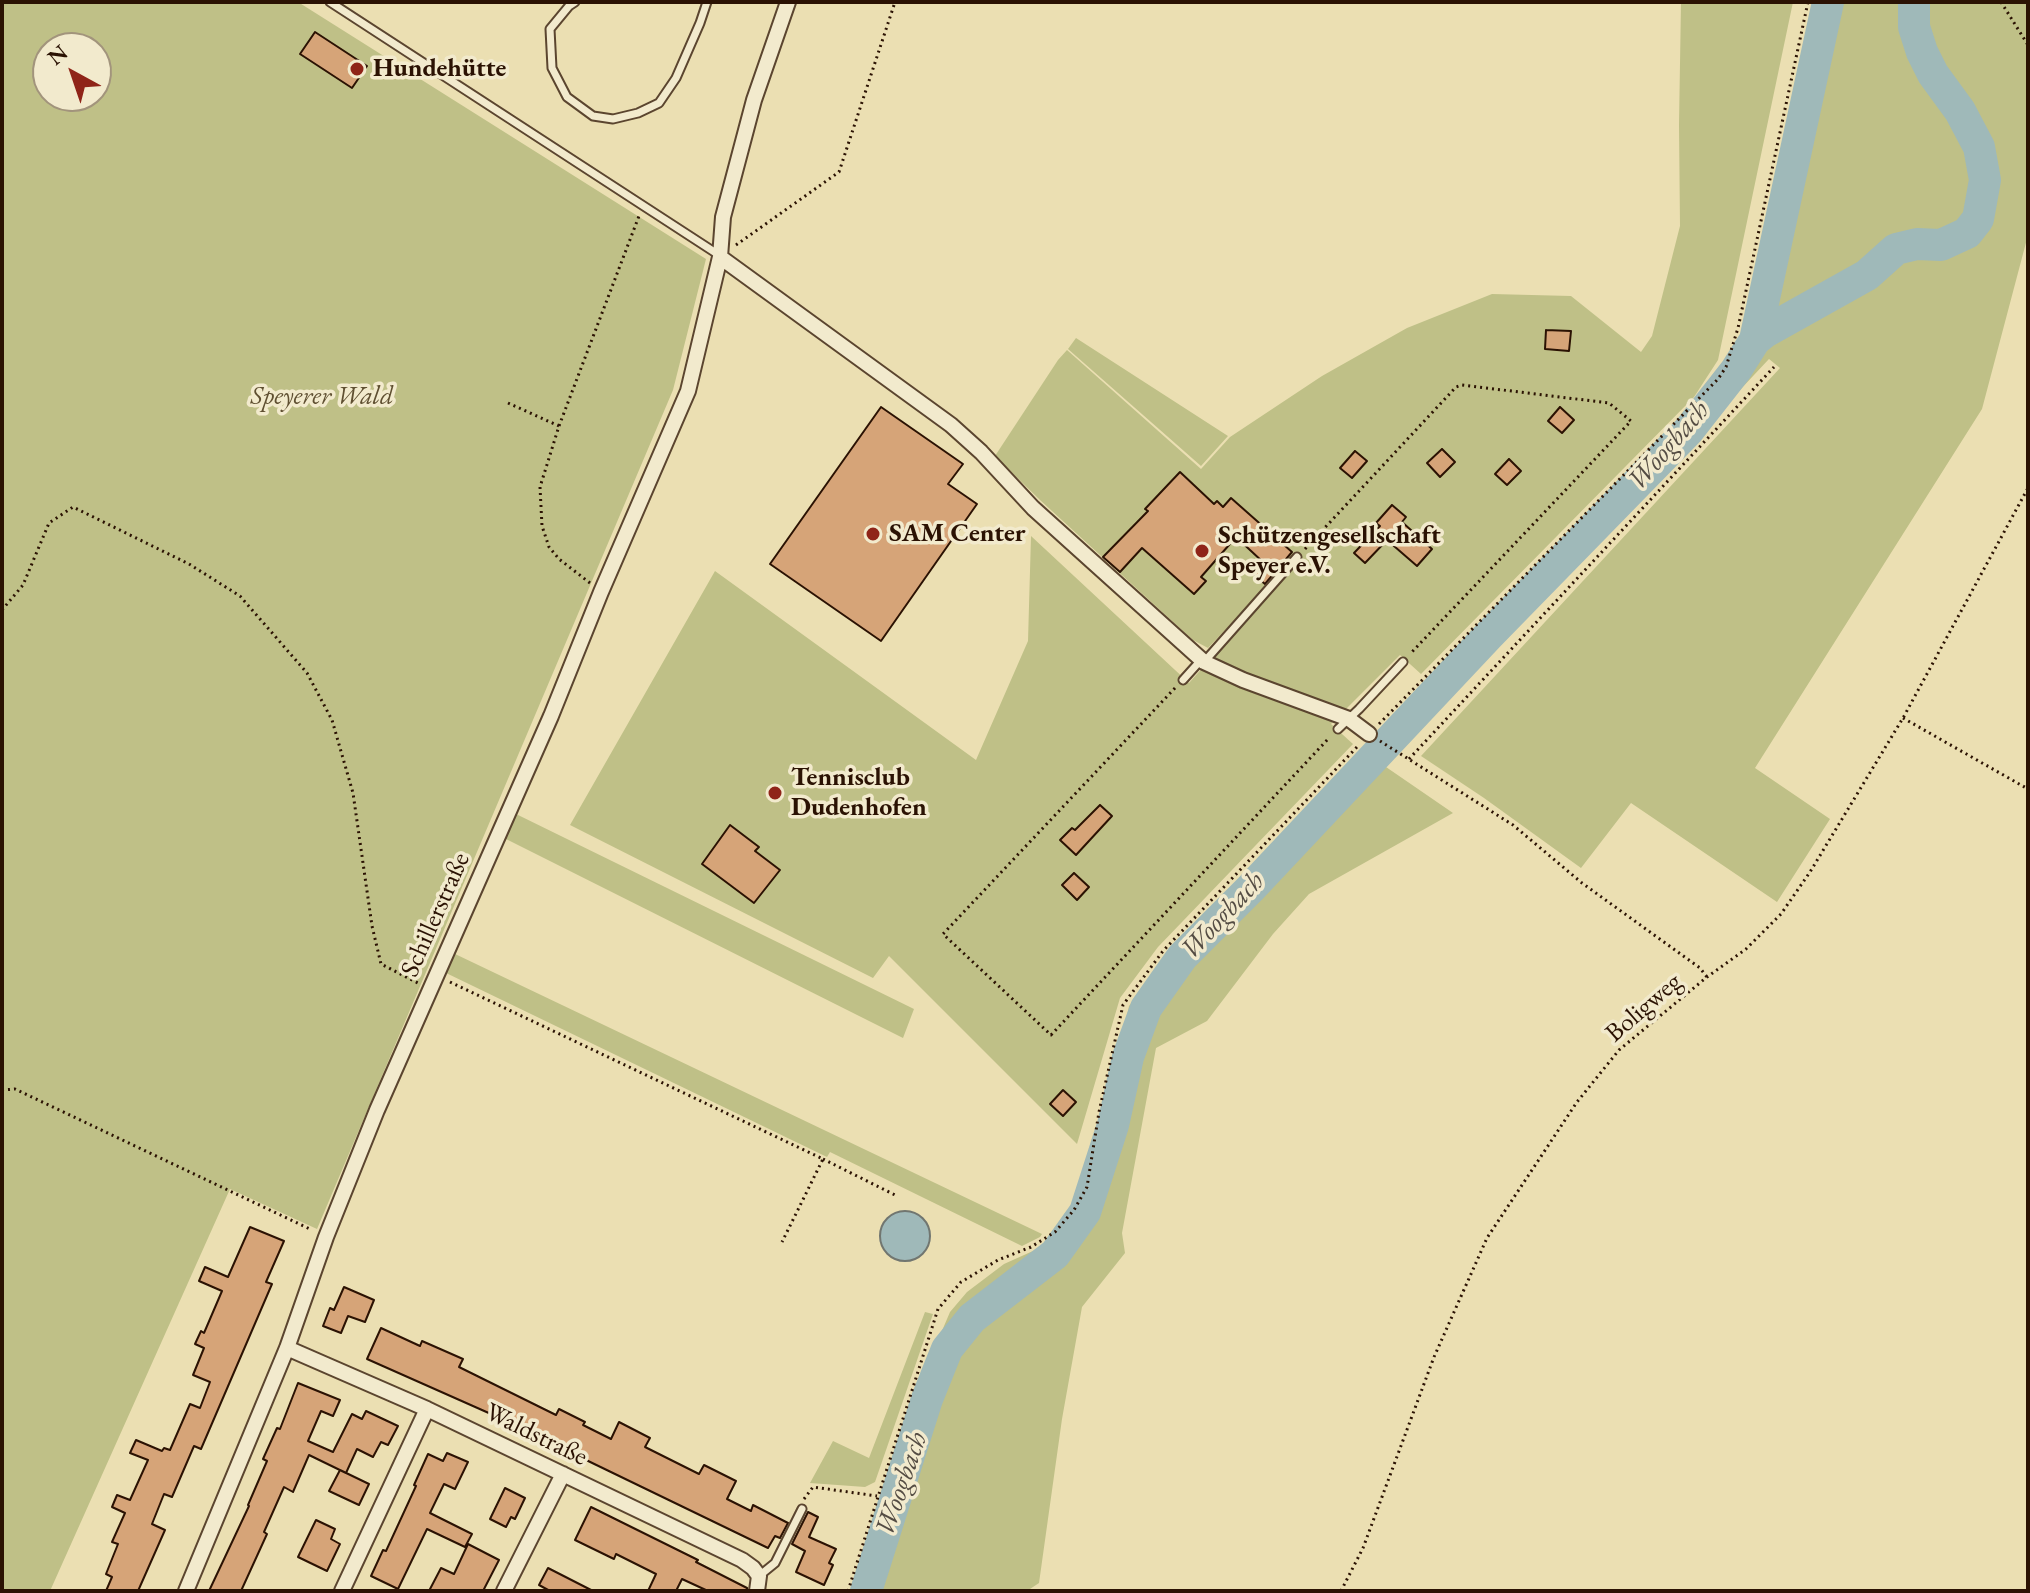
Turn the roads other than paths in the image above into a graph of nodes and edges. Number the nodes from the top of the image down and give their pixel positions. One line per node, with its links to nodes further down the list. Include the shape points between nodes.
1 (330, 2): 5 (lane)
2 (575, 2): 3 (lane, via 550,29 552,68 567,97 593,116 613,119 659,103 676,78)
3 (707, 2)
4 (788, 2): 5 (street, Schillerstraße, via 742,144 723,217)
5 (720, 257): 7 (street, via 951,425 1033,508); 12 (street, Schillerstraße, via 688,391 377,1110)
6 (1297, 557): 7 (lane)
7 (1202, 661): 9 (lane); 10 (street)
8 (1403, 662): 10 (lane)
9 (1183, 680)
10 (1344, 724): 11 (street)
11 (1371, 736)
12 (287, 1348): 13 (street, Waldstraße); 17 (street, Schillerstraße)
13 (427, 1409): 14 (street, Waldstraße); 18 (street)
14 (563, 1474): 16 (street, Waldstraße, via 742,1560 753,1568); 19 (street)
15 (802, 1509): 16 (lane, via 775,1563)
16 (758, 1584)
17 (186, 1591)
18 (342, 1591)
19 (504, 1591)

